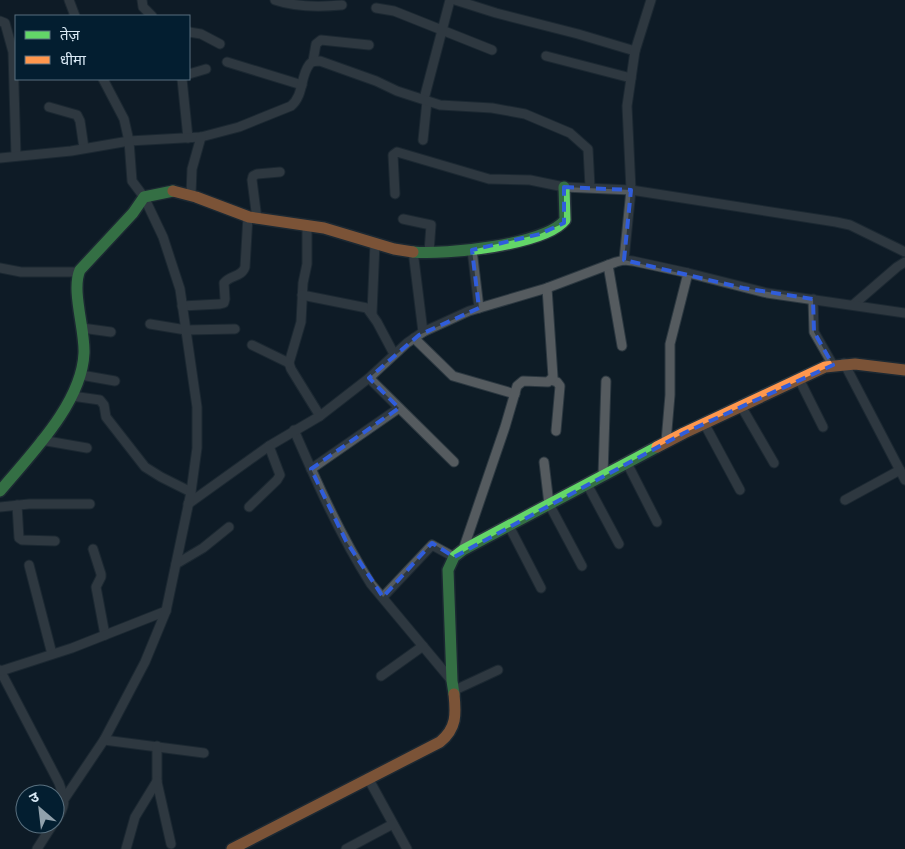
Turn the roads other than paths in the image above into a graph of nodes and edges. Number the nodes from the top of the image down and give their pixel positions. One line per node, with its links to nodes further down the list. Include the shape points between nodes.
1 (69, 0): 9 (street)
2 (142, 0): 10 (street, via 143,7)
3 (275, 0): 7 (street, via 323,7)
4 (450, 0): 12 (street)
5 (456, 0): 17 (street)
6 (651, 0): 17 (street)
7 (342, 5)
8 (376, 8): 12 (street)
9 (75, 15)
10 (151, 15)
11 (0, 21): 34 (street, via 5,23 12,46)
12 (443, 31): 16 (street); 27 (street)
13 (190, 32): 14 (street)
14 (220, 44)
15 (369, 45): 19 (street, via 322,40 316,44)
16 (492, 50)
17 (634, 51): 23 (street)
18 (546, 56): 23 (street)
19 (313, 61): 26 (street); 27 (street, via 320,60)
20 (227, 62): 26 (street)
21 (206, 69): 22 (street)
22 (190, 74)
23 (631, 78): 39 (street, via 627,110)
24 (104, 80): 32 (street, via 124,119)
25 (182, 80): 30 (street)
26 (302, 84): 29 (street, via 296,102 291,106 239,127)
27 (425, 100): 31 (street); 38 (street, via 447,106 492,108 525,114 570,133 588,148)
28 (48, 107): 33 (street, via 77,115)
29 (201, 137): 30 (street); 40 (street, via 192,169)
30 (188, 138): 32 (street)
31 (423, 140)
32 (130, 141): 33 (street); 42 (street, via 132,181)
33 (84, 148): 34 (street)
34 (16, 156): 35 (street)
35 (0, 158)
36 (280, 172): 43 (street, via 253,176)
37 (564, 187): 38 (street); 41 (street, via 530,180 489,179 395,152); 47 (street, via 565,217 562,224 540,234)
38 (590, 187): 39 (street)
39 (631, 190): 50 (street, via 850,225); 51 (street)
40 (191, 194): 42 (street, via 169,191); 43 (street)
41 (394, 194)
42 (144, 197): 55 (street); 61 (street, via 167,246 179,283)
43 (252, 218): 45 (street); 61 (street, via 245,267 241,274 224,283 224,302)
44 (403, 219): 49 (street, via 431,226)
45 (307, 225): 46 (street); 58 (street, via 307,264)
46 (375, 243): 48 (street); 63 (street)
47 (472, 250): 49 (street); 62 (street)
48 (413, 251): 49 (street); 70 (street)
49 (429, 252)
50 (905, 252)
51 (624, 260): 53 (street); 56 (street)
52 (905, 262): 60 (street)
53 (608, 265): 57 (street); 73 (street)
54 (0, 268): 55 (street, via 21,272)
55 (78, 272): 66 (street, via 76,281)
56 (688, 273): 59 (street, via 743,288); 94 (street, via 670,344)
57 (546, 288): 62 (street); 81 (street)
58 (302, 295): 63 (street, via 362,305); 75 (street, via 301,322)
59 (813, 299): 60 (street); 76 (street, via 814,332)
60 (853, 305): 64 (street)
61 (182, 306): 68 (street)
62 (479, 308): 70 (street)
63 (372, 313): 74 (street)
64 (905, 313)
65 (150, 324): 68 (street)
66 (82, 328): 69 (street); 78 (street, via 85,352)
67 (235, 329): 68 (street)
68 (186, 330): 108 (street, via 198,424)
69 (110, 332)
70 (423, 332): 71 (street)
71 (414, 338): 74 (street); 84 (street, via 453,376)
72 (252, 345): 75 (street)
73 (622, 346)
74 (394, 354): 79 (street)
75 (289, 363): 88 (street)
76 (839, 364): 77 (street); 80 (street); 102 (street)
77 (905, 370)
78 (81, 375): 82 (street); 85 (street)
79 (368, 378): 87 (street); 88 (street)
80 (799, 379): 86 (street); 90 (street)
81 (551, 380): 84 (street, via 523,381); 92 (street, via 560,386)
82 (115, 381)
83 (606, 381): 103 (street)
84 (514, 394): 122 (street)
85 (72, 396): 93 (street); 108 (street, via 103,402 106,417 145,467)
86 (741, 406): 89 (street); 100 (street)
87 (399, 408): 97 (street); 101 (street)
88 (320, 416): 91 (street)
89 (704, 423): 94 (street); 106 (street)
90 (823, 428)
91 (294, 430): 95 (street); 101 (street)
92 (556, 431)
93 (41, 440): 96 (street); 107 (street)
94 (666, 442): 99 (street)
95 (269, 446): 111 (street); 115 (street, via 280,475)
96 (87, 448)
97 (454, 462)
98 (544, 462): 112 (street)
99 (627, 462): 103 (street); 116 (street)
100 (774, 463)
101 (311, 470): 127 (street, via 346,541)
102 (900, 470): 104 (street); 109 (street)
103 (603, 475): 105 (street)
104 (905, 480)
105 (587, 484): 112 (street); 120 (street)
106 (740, 490)
107 (0, 491)
108 (191, 492): 111 (street)
109 (845, 500)
110 (90, 504): 113 (street)
111 (188, 504): 123 (street)
112 (549, 504): 117 (street); 125 (street)
113 (16, 505): 114 (street); 119 (street, via 22,540)
114 (0, 507)
115 (249, 507)
116 (657, 522)
117 (509, 526): 122 (street); 126 (street)
118 (229, 527): 123 (street)
119 (55, 541)
120 (619, 544)
121 (93, 549): 129 (street, via 101,574 96,587)
122 (459, 554): 127 (street, via 432,545); 135 (street, via 448,570)
123 (176, 564): 128 (street)
124 (29, 565): 131 (street)
125 (582, 566)
126 (541, 588)
127 (383, 597): 130 (street)
128 (166, 611): 129 (street); 136 (street, via 145,662)
129 (105, 635): 131 (street)
130 (423, 646): 134 (street); 135 (street)
131 (52, 654): 133 (street)
132 (498, 670): 135 (street)
133 (0, 671): 141 (street)
134 (381, 676)
135 (454, 686): 139 (street, via 454,726 451,732 440,742)
136 (104, 740): 137 (street); 142 (street)
137 (157, 746): 138 (street); 140 (street)
138 (204, 753)
139 (368, 778): 143 (street); 148 (street)
140 (158, 781): 145 (street); 147 (street, via 135,817)
141 (59, 784)
142 (65, 798)
143 (393, 824): 149 (street); 150 (street)
144 (47, 834): 146 (street)
145 (171, 844)
146 (37, 849)
147 (126, 849)
148 (232, 849)
149 (346, 849)
150 (407, 849)

